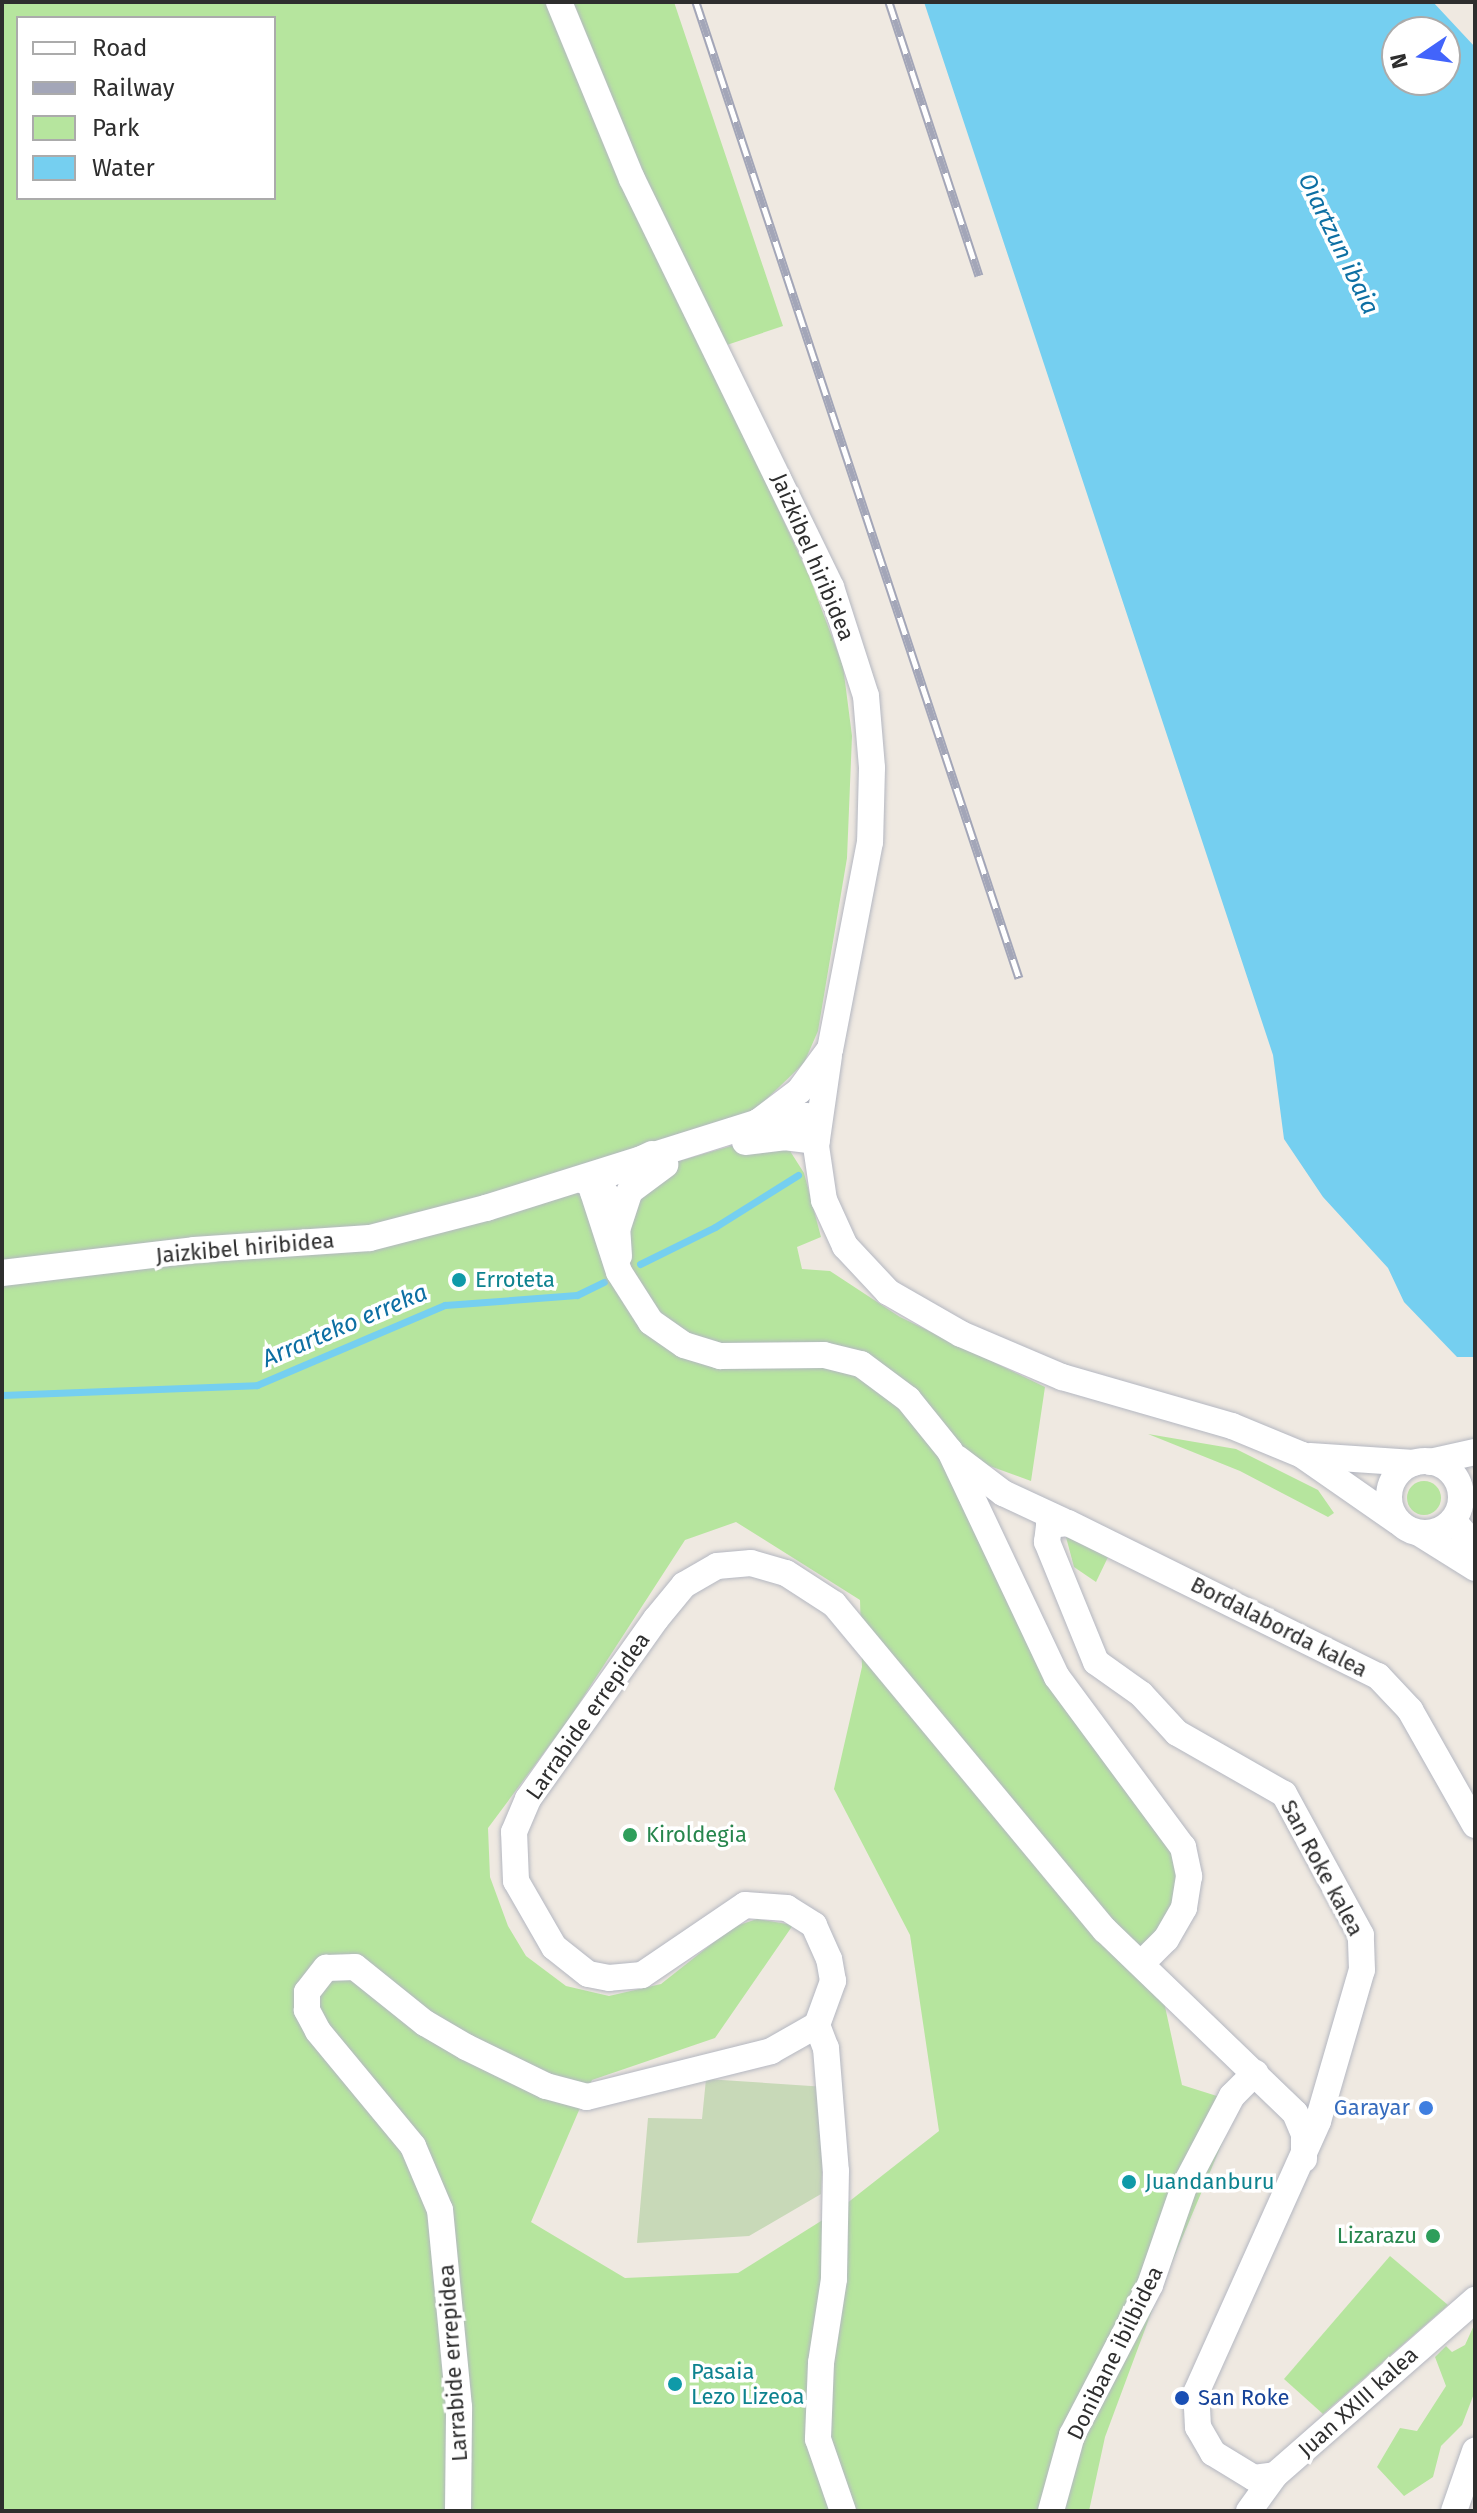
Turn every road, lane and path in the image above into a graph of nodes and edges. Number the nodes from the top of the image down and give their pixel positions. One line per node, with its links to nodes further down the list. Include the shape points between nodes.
1 (559, 2): 2 (street, Jaizkibel hiribidea, via 632,179 805,531 858,663 871,739 870,842)
2 (830, 1049): 3 (street, Jaizkibel hiribidea, via 799,1091); 4 (street)
3 (758, 1122): 4 (street, Jaizkibel hiribidea, via 806,1116); 5 (street, Jaizkibel hiribidea)
4 (817, 1137): 5 (street, via 752,1140); 11 (street, via 818,1172 834,1227 861,1267 888,1292 961,1334 1062,1377 1232,1426)
5 (658, 1160): 6 (street); 7 (street, via 630,1191)
6 (575, 1188): 7 (street, via 583,1207); 7 (street, via 612,1202); 8 (street, Jaizkibel hiribidea, via 370,1238 194,1250)
7 (610, 1229): 9 (street, via 619,1272 651,1322 693,1349 739,1358 824,1355 879,1374 908,1399)
8 (2, 1273)
9 (950, 1451): 15 (street, Bordalaborda kalea, via 986,1483); 20 (street, via 1057,1677 1176,1833 1189,1876 1180,1916)
10 (1475, 1452): 12 (street)
11 (1302, 1455): 12 (street); 16 (street)
12 (1422, 1462): 13 (street, via 1451,1472); 16 (street, via 1390,1488 1391,1512)
13 (1468, 1486): 14 (street)
14 (1453, 1520): 16 (street, via 1438,1531); 17 (street)
15 (1056, 1523): 19 (street, Bordalaborda kalea, via 1378,1676 1410,1710); 23 (street, San Roke kalea, via 1047,1542 1096,1662 1141,1694 1177,1733 1284,1794 1356,1924 1362,1970)
16 (1409, 1528): 18 (street)
17 (1475, 1546)
18 (1475, 1568)
19 (1475, 1825)
20 (1141, 1964): 21 (street, Larrabide errepidea, via 1105,1930 834,1604 786,1573 730,1562 684,1585 528,1799 514,1832 516,1881 554,1947 588,1974 609,1978 642,1975 745,1905 787,1908 814,1925 829,1959 833,1981); 22 (street, Larrabide errepidea)
21 (817, 2025): 28 (street, Larrabide errepidea, via 771,2051 587,2097 546,2086 466,2047 425,2023 355,1967 338,1965 315,1978 307,1992 307,2010 413,2146 440,2210 459,2407); 29 (street, via 826,2048 836,2171 834,2279 821,2363 818,2439)
22 (1255, 2073): 23 (street, Larrabide errepidea, via 1300,2121); 26 (street, Donibane ibilbidea, via 1232,2096 1205,2143 1150,2285 1072,2435)
23 (1304, 2159): 27 (street, San Roke kalea, via 1199,2382 1195,2404 1198,2427 1213,2453 1254,2478)
24 (1475, 2300): 27 (street, Juan XXIII kalea)
25 (1475, 2451): 33 (street)
26 (1059, 2474): 30 (street); 31 (street, Donibane ibilbidea)
27 (1275, 2475): 32 (street, Juan XXIII kalea)
28 (458, 2511)
29 (843, 2511)
30 (1035, 2511)
31 (1051, 2511)
32 (1249, 2511)
33 (1454, 2511)

